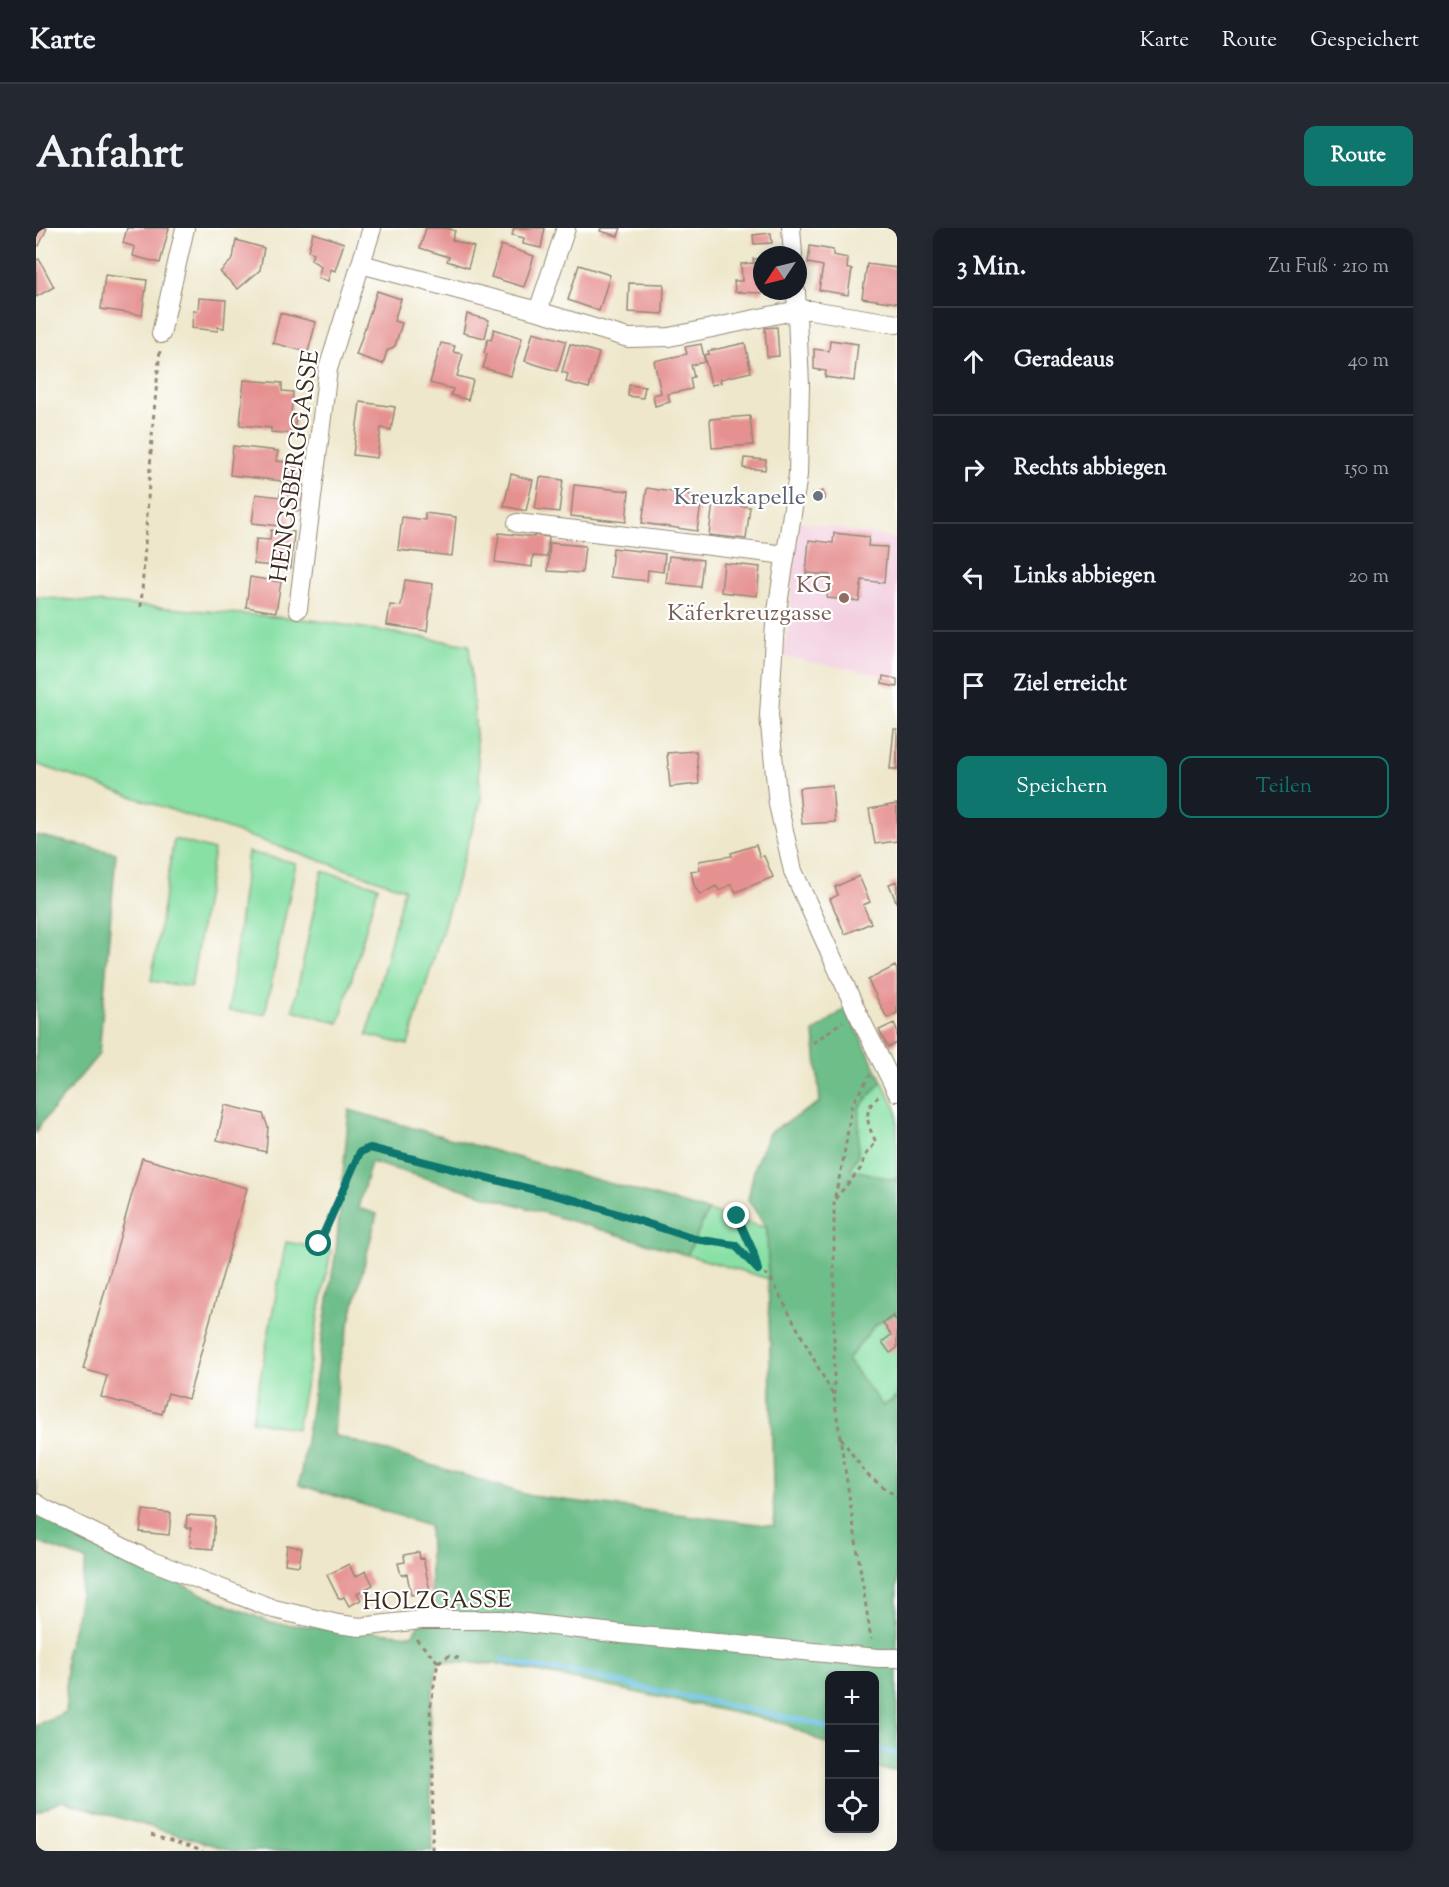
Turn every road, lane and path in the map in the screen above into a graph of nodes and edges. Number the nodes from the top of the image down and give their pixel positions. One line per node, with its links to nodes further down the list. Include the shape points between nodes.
1 (185, 228): 11 (street)
2 (372, 228): 6 (street, HENGSBERGGASSE)
3 (566, 228): 9 (street)
4 (791, 228): 5 (street)
5 (792, 246)
6 (361, 264): 9 (street); 15 (street, HENGSBERGGASSE, via 328,369)
7 (797, 300): 8 (street)
8 (798, 310): 9 (street, via 669,337 628,338); 10 (street); 13 (street, via 798,475)
9 (538, 311)
10 (897, 324)
11 (161, 334): 14 (path)
12 (517, 523): 13 (street)
13 (786, 555): 16 (street, via 775,624 769,715 778,804 793,871)
14 (141, 607)
15 (298, 609)
16 (857, 1011): 17 (path); 18 (street)
17 (813, 1043)
18 (882, 1063): 19 (street); 21 (path, via 870,1074 852,1104)
19 (897, 1092)
20 (871, 1102): 21 (path, via 868,1123 876,1142 861,1168)
21 (834, 1200): 25 (path)
22 (737, 1216): 24 (path)
23 (319, 1244): 24 (path, via 360,1152 370,1148 578,1201 695,1239 735,1245)
24 (758, 1270): 25 (path, via 770,1277)
25 (834, 1396): 26 (path)
26 (840, 1437): 27 (path, via 866,1474); 30 (path, via 873,1647)
27 (897, 1497)
28 (36, 1503): 29 (street, HOLZGASSE, via 149,1560 274,1609 360,1627)
29 (400, 1622): 30 (street, HOLZGASSE, via 500,1620); 33 (path)
30 (878, 1658): 31 (street, HOLZGASSE)
31 (897, 1658)
32 (463, 1659): 33 (path, via 449,1656)
33 (438, 1662): 36 (path, via 430,1709)
34 (151, 1835): 35 (path)
35 (203, 1851)
36 (432, 1851)

